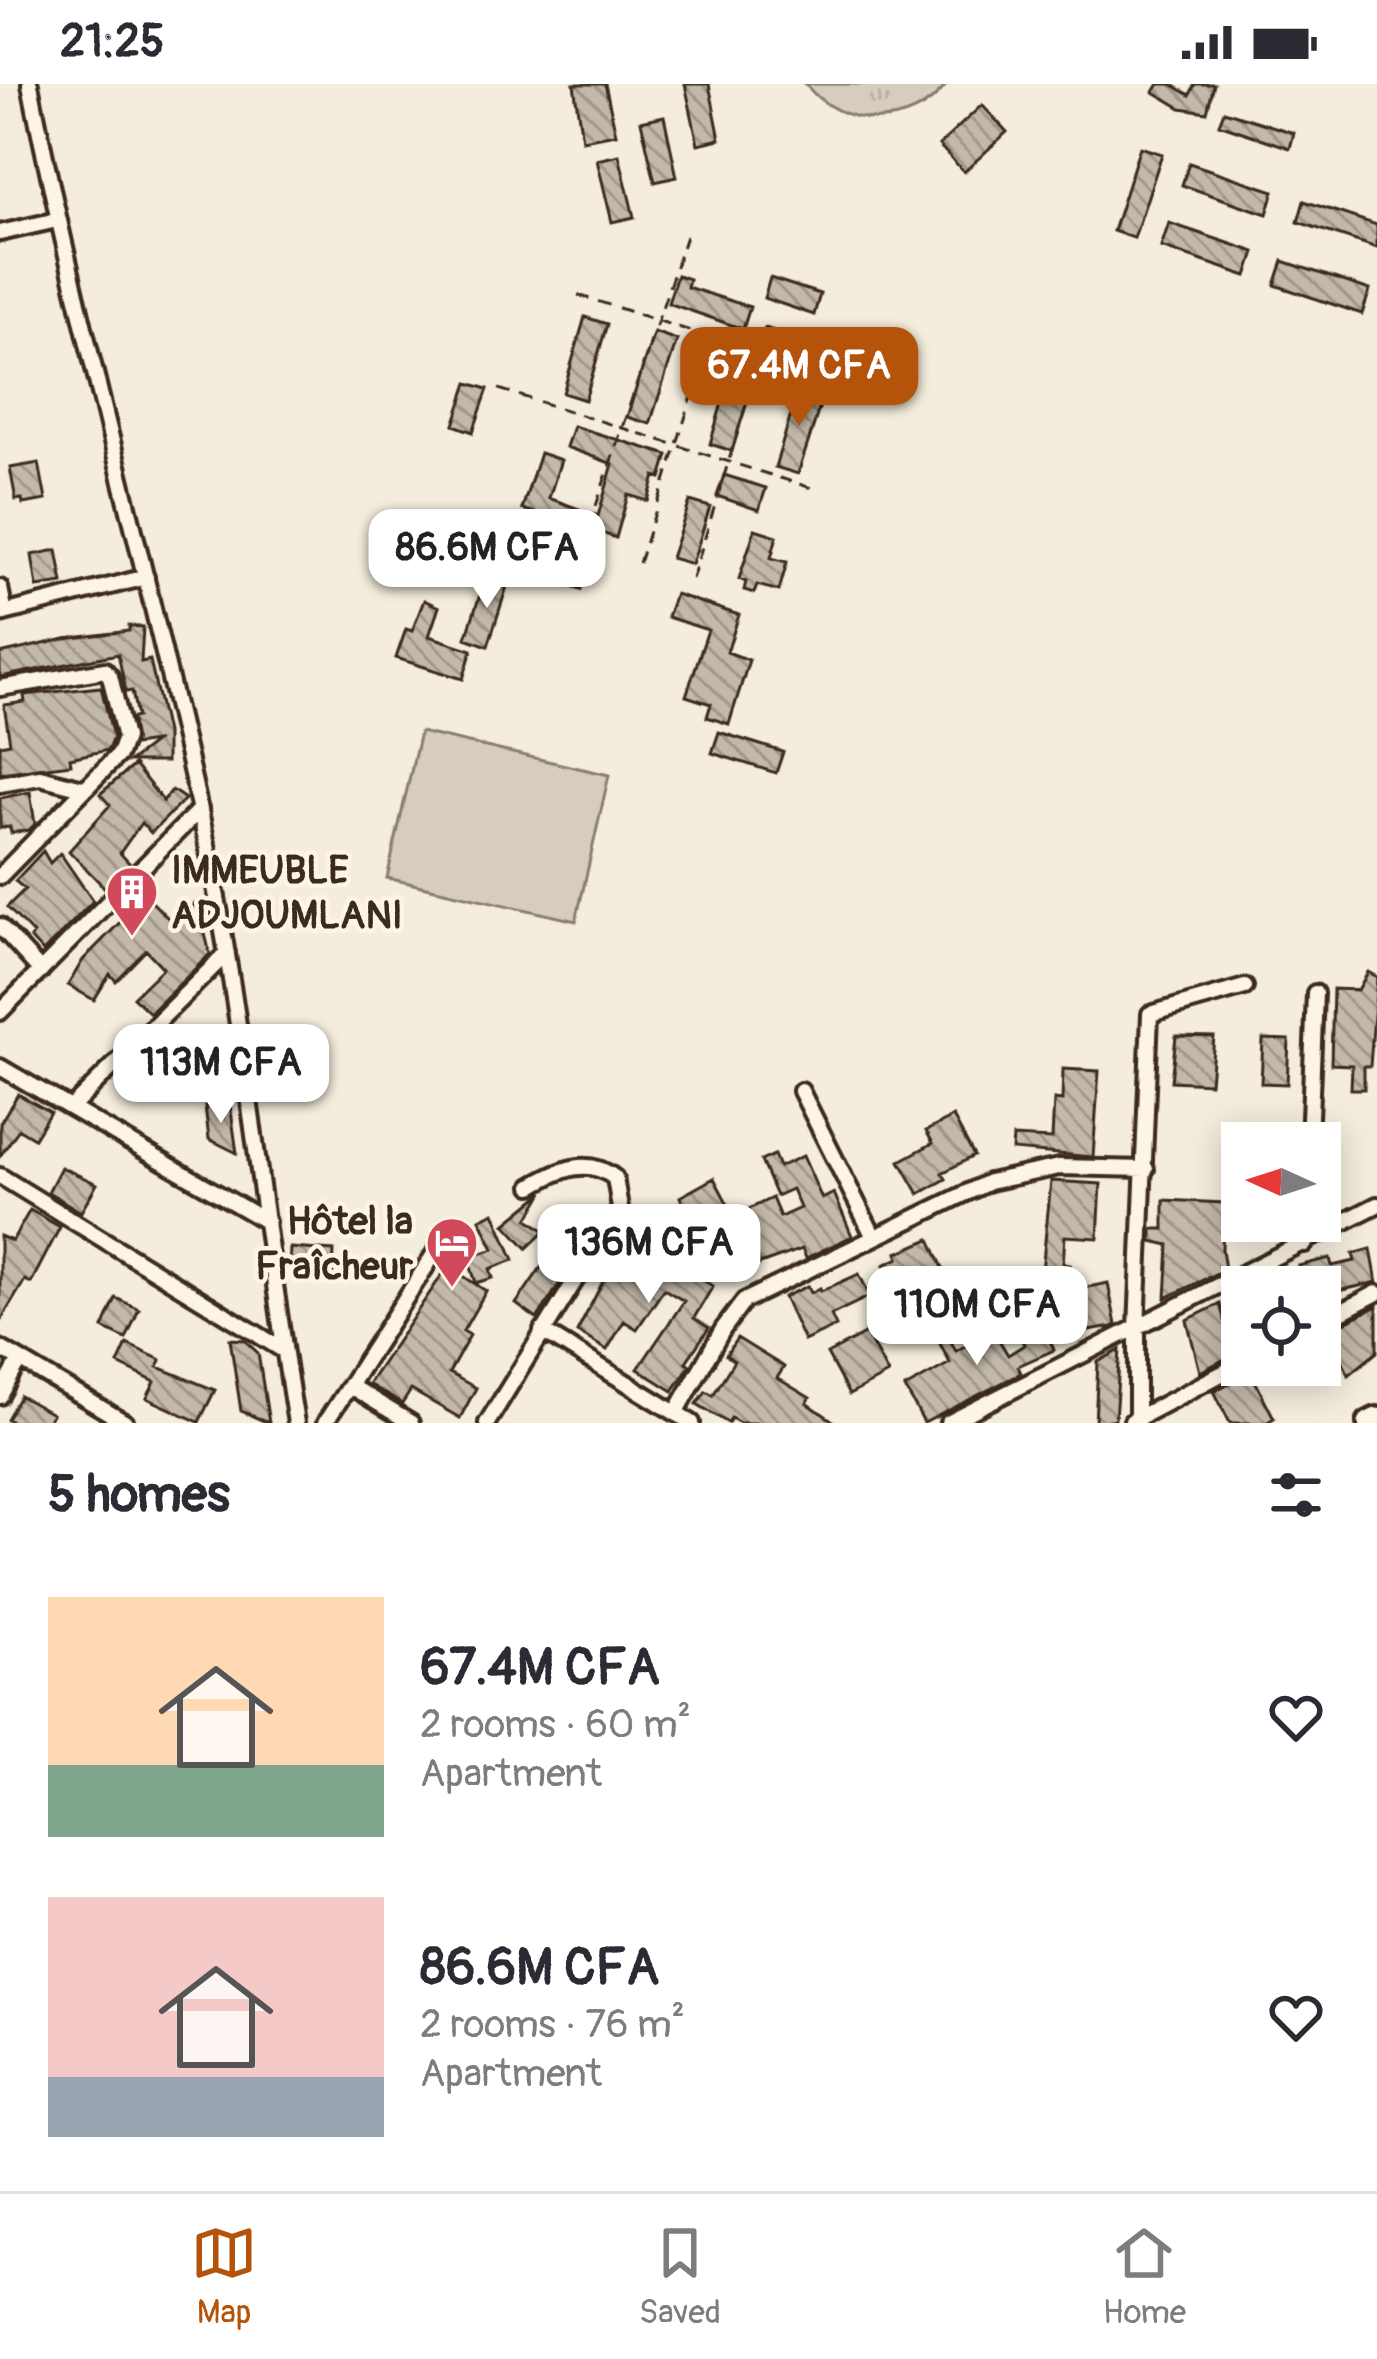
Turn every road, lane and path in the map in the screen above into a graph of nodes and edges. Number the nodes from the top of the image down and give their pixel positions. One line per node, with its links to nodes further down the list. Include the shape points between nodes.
1 (30, 84): 2 (street)
2 (57, 220): 3 (street); 17 (street)
3 (0, 233)
4 (686, 236): 6 (path)
5 (578, 295): 6 (path)
6 (658, 320): 7 (path); 11 (path)
7 (711, 338): 8 (path); 12 (path)
8 (762, 354): 9 (path); 13 (path)
9 (853, 383)
10 (499, 389): 11 (path)
11 (622, 428): 12 (path); 15 (path)
12 (676, 446): 13 (path); 16 (path)
13 (730, 461): 14 (path); 18 (path)
14 (818, 490)
15 (596, 506)
16 (639, 563)
17 (146, 578): 20 (street); 24 (street)
18 (692, 579)
19 (0, 588): 20 (street)
20 (3, 613)
21 (0, 688): 23 (street, via 98,670 110,676 124,748)
22 (0, 784): 23 (street, via 40,777)
23 (83, 788): 25 (street)
24 (200, 809): 27 (street); 28 (street)
25 (0, 876)
26 (0, 926): 28 (street)
27 (227, 953): 34 (street); 40 (street)
28 (41, 971): 31 (street)
29 (1244, 987): 36 (street, via 1150,1014)
30 (1316, 993): 35 (street)
31 (0, 1012)
32 (0, 1067): 34 (street)
33 (801, 1091): 41 (street)
34 (71, 1108): 40 (street)
35 (1311, 1122)
36 (1146, 1169): 41 (street, via 1059,1166 1011,1175); 46 (street)
37 (0, 1176): 49 (street)
38 (532, 1186): 47 (street, via 587,1165 615,1178 620,1196 610,1228)
39 (1377, 1204): 42 (street)
40 (267, 1222): 49 (street)
41 (874, 1237): 54 (street, via 744,1301)
42 (1305, 1244): 46 (street)
43 (438, 1248): 52 (street)
44 (1377, 1293): 45 (street)
45 (1341, 1311)
46 (1136, 1329): 56 (street); 63 (street)
47 (542, 1331): 54 (street); 61 (street)
48 (0, 1348): 50 (street)
49 (284, 1349): 58 (street)
50 (20, 1360): 53 (street); 57 (street)
51 (1221, 1375): 56 (street)
52 (350, 1386): 59 (street); 60 (street)
53 (0, 1396)
54 (676, 1413): 62 (street)
55 (1377, 1419): 64 (highway)
56 (1134, 1421)
57 (126, 1423)
58 (296, 1423)
59 (325, 1423)
60 (411, 1423)
61 (487, 1423)
62 (692, 1423)
63 (948, 1423)
64 (1369, 1423)

